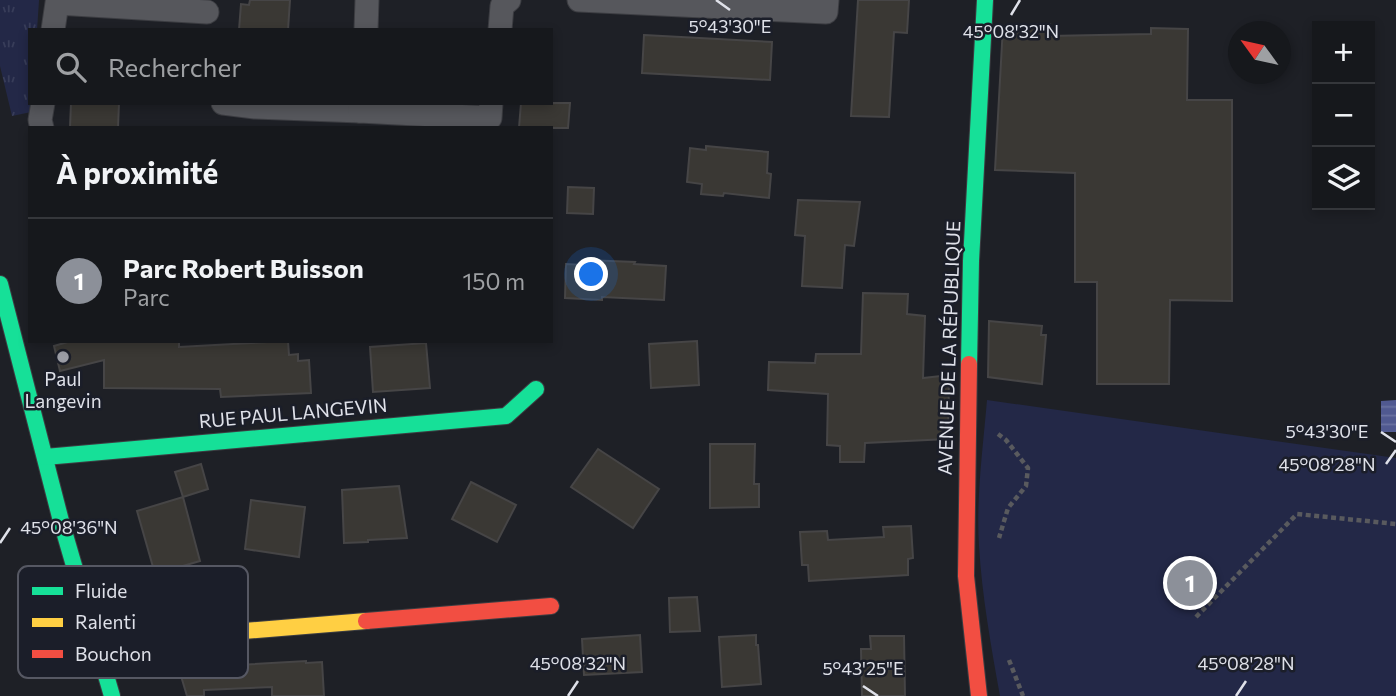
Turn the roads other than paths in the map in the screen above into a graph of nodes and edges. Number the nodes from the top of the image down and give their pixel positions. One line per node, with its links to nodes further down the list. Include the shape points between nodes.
1 (368, 0): 8 (street)
2 (509, 0): 9 (street, via 502,6)
3 (579, 0): 4 (street, via 826,12)
4 (827, 0)
5 (985, 0): 23 (street, AVENUE DE LA RÉPUBLIQUE, via 971,261 966,499 966,576)
6 (207, 14): 7 (street, via 57,3)
7 (53, 28)
8 (366, 28)
9 (499, 28)
10 (43, 105): 14 (street)
11 (239, 105): 12 (street)
12 (360, 107): 13 (street)
13 (490, 116)
14 (42, 126)
15 (0, 284): 17 (street)
16 (536, 390): 17 (street, RUE PAUL LANGEVIN, via 506,416)
17 (45, 457): 18 (street)
18 (74, 566)
19 (551, 606): 20 (street)
20 (248, 631)
21 (107, 678): 22 (street)
22 (112, 696)
23 (979, 696)

